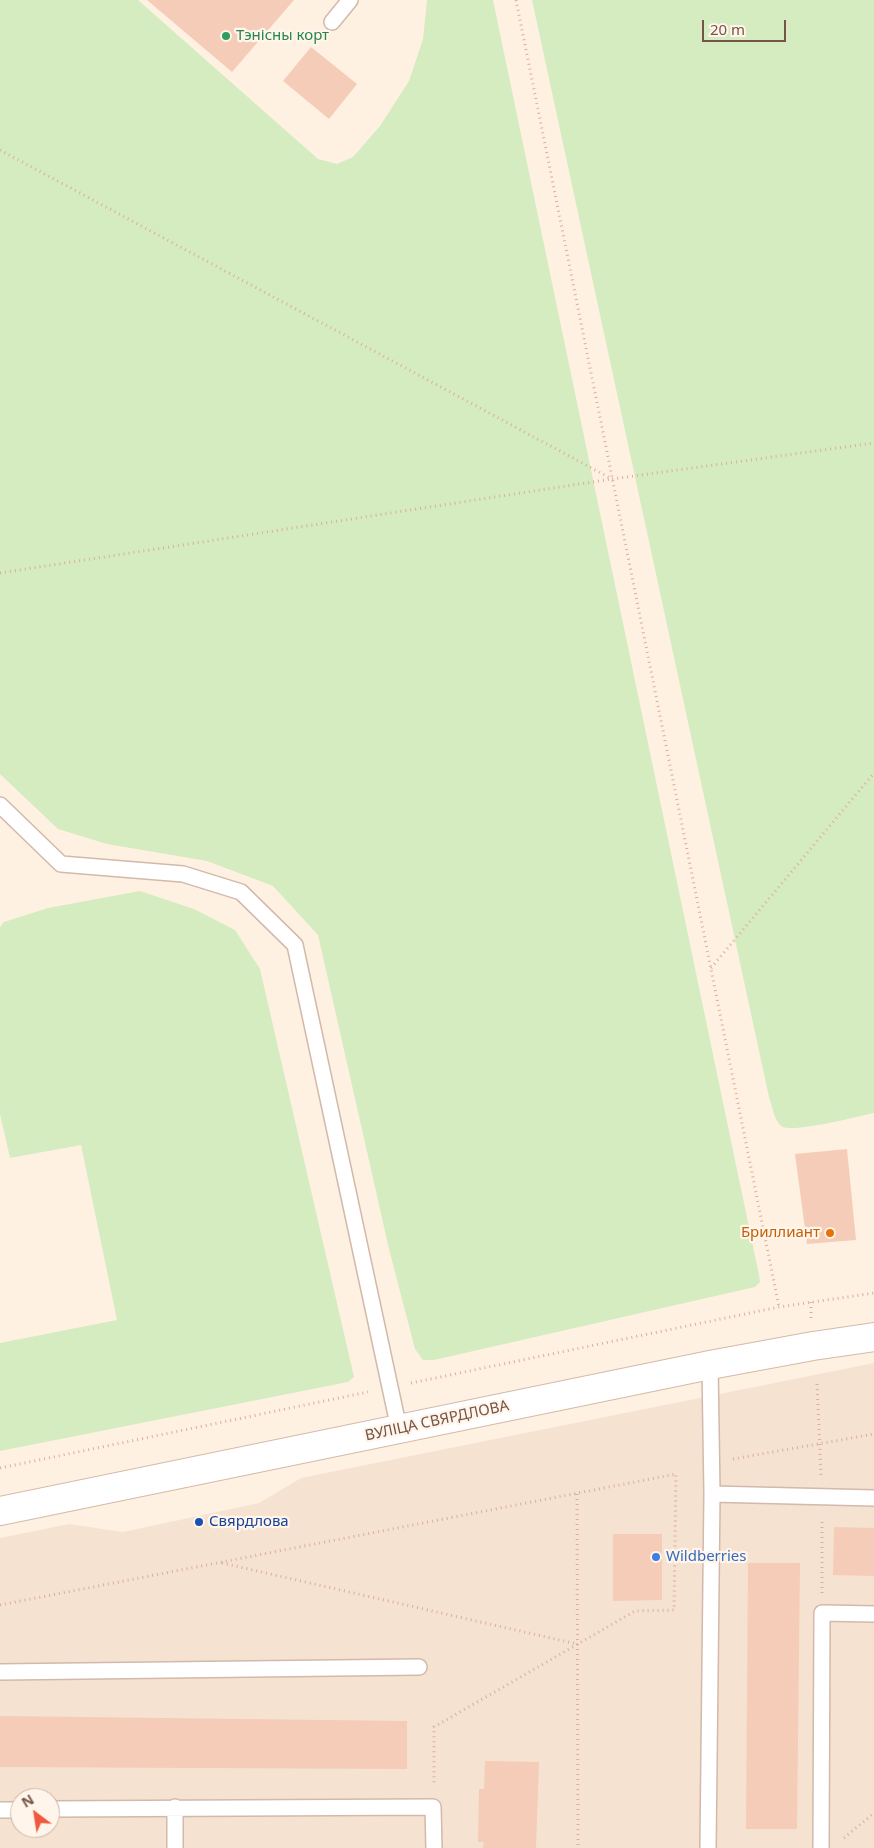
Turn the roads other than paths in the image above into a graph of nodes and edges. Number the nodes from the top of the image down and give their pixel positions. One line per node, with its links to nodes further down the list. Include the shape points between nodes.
1 (350, 0): 2 (lane)
2 (332, 22)
3 (0, 805): 6 (lane, via 61,864 183,874 242,892 294,944)
4 (874, 1337): 5 (main road, ВУЛІЦА СВЯРДЛОВА)
5 (710, 1366): 6 (main road, ВУЛІЦА СВЯРДЛОВА); 7 (lane)
6 (399, 1429): 9 (main road, ВУЛІЦА СВЯРДЛОВА)
7 (712, 1494): 8 (lane); 17 (lane)
8 (874, 1498)
9 (0, 1510)
10 (874, 1614): 18 (lane, via 822,1613)
11 (419, 1667): 12 (lane)
12 (0, 1672)
13 (176, 1807): 14 (lane); 15 (lane); 16 (lane, via 434,1807)
14 (60, 1809)
15 (175, 1848)
16 (434, 1848)
17 (708, 1848)
18 (821, 1848)

